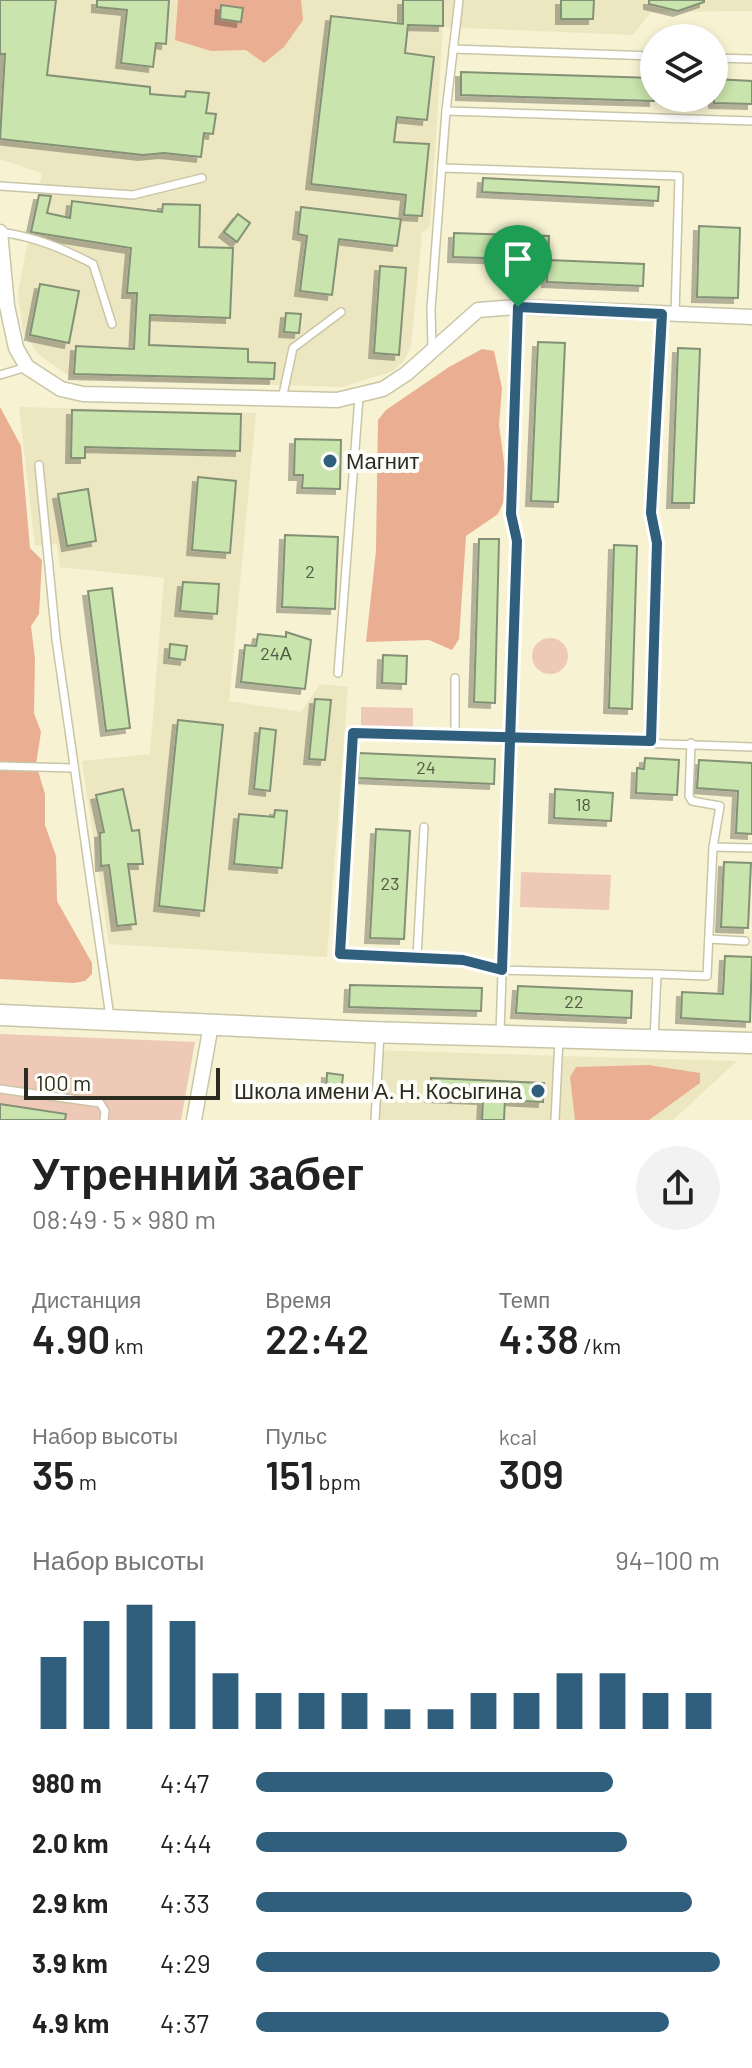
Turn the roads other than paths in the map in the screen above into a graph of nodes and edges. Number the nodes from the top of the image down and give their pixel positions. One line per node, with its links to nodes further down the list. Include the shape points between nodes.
1 (459, 0): 2 (lane)
2 (453, 49): 3 (lane); 6 (lane)
3 (640, 56)
4 (728, 58): 5 (lane)
5 (752, 59)
6 (446, 111): 7 (lane); 8 (lane)
7 (752, 121)
8 (442, 168): 14 (lane, via 679,176); 17 (lane)
9 (202, 178): 10 (lane, via 133,195)
10 (0, 186)
11 (0, 232): 16 (lane, via 44,241 93,264); 18 (street, via 13,336)
12 (518, 307): 14 (street); 17 (street, via 478,310); 26 (lane, via 511,514 517,541)
13 (341, 312): 21 (lane, via 293,348)
14 (668, 314): 15 (street); 27 (lane, via 651,513 657,543)
15 (752, 317)
16 (112, 324)
17 (432, 350): 20 (street, via 383,389)
18 (27, 367): 19 (lane); 21 (street, via 61,389 83,394)
19 (0, 375)
20 (359, 397): 21 (street); 23 (lane)
21 (282, 399)
22 (39, 465): 31 (lane)
23 (338, 673)
24 (455, 678): 25 (lane)
25 (455, 735): 26 (lane); 37 (lane, via 353,733 340,954)
26 (513, 736): 27 (lane); 38 (lane)
27 (651, 741): 28 (lane)
28 (691, 743): 29 (lane); 33 (lane, via 689,796 720,806)
29 (752, 747)
30 (0, 766): 31 (lane)
31 (73, 768): 41 (lane)
32 (424, 827): 37 (lane)
33 (713, 847): 34 (lane); 35 (lane)
34 (752, 848)
35 (709, 939): 36 (lane); 39 (lane, via 707,976)
36 (745, 941)
37 (417, 957): 38 (lane)
38 (502, 970): 39 (lane); 44 (lane)
39 (657, 974): 46 (lane)
40 (0, 1015): 41 (street)
41 (111, 1020): 42 (street)
42 (211, 1025): 43 (street); 50 (street)
43 (380, 1033): 44 (street); 51 (lane)
44 (500, 1037): 45 (street)
45 (559, 1039): 46 (street); 52 (lane)
46 (654, 1041): 47 (street)
47 (752, 1043)
48 (0, 1089): 49 (lane, via 100,1103)
49 (104, 1120)
50 (194, 1120)
51 (375, 1120)
52 (555, 1120)

